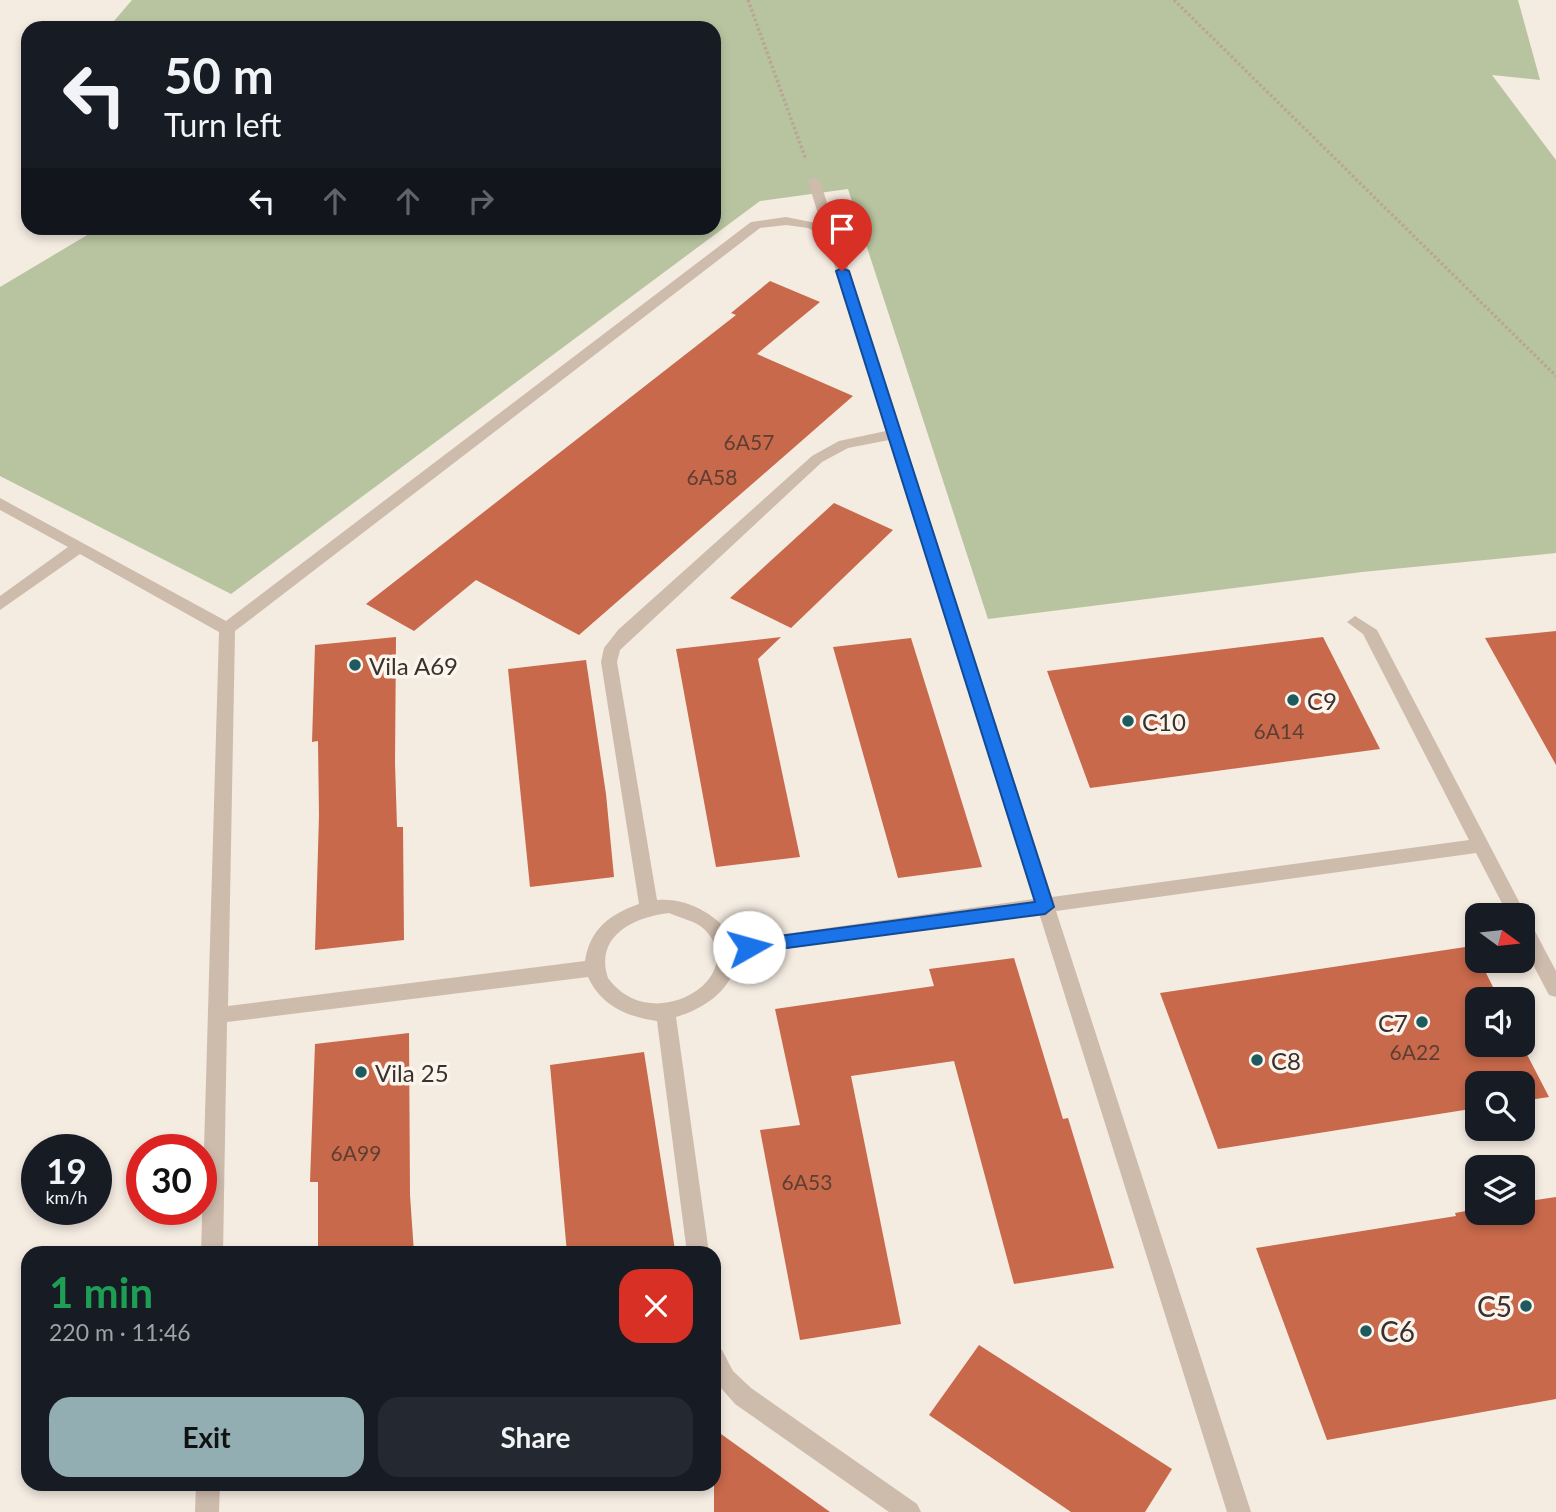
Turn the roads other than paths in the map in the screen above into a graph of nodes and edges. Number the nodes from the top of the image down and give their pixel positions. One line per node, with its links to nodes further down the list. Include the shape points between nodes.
1 (814, 181): 2 (street)
2 (831, 236): 3 (street); 8 (street, via 802,221 756,225)
3 (894, 434): 11 (street, via 844,443 817,459 612,648 609,662); 12 (street)
4 (0, 503): 5 (street)
5 (79, 547): 6 (street); 8 (street)
6 (0, 604)
7 (1354, 622): 9 (street, via 1368,631)
8 (227, 629): 18 (street)
9 (1482, 845): 10 (street); 12 (street)
10 (1511, 903)
11 (649, 907): 13 (street, via 670,906 708,920 721,933); 15 (street, via 614,923 596,951)
12 (1045, 907): 13 (street); 25 (street)
13 (727, 949): 17 (street, via 727,967 706,998)
14 (1535, 949): 16 (street)
15 (595, 968): 17 (street, via 600,983 626,1006); 18 (street)
16 (1556, 989)
17 (666, 1013): 20 (street)
18 (217, 1015): 19 (street)
19 (212, 1246)
20 (697, 1246)
21 (721, 1371): 24 (street, via 743,1396)
22 (208, 1491): 23 (street)
23 (207, 1512)
24 (909, 1512)
25 (1239, 1512)

